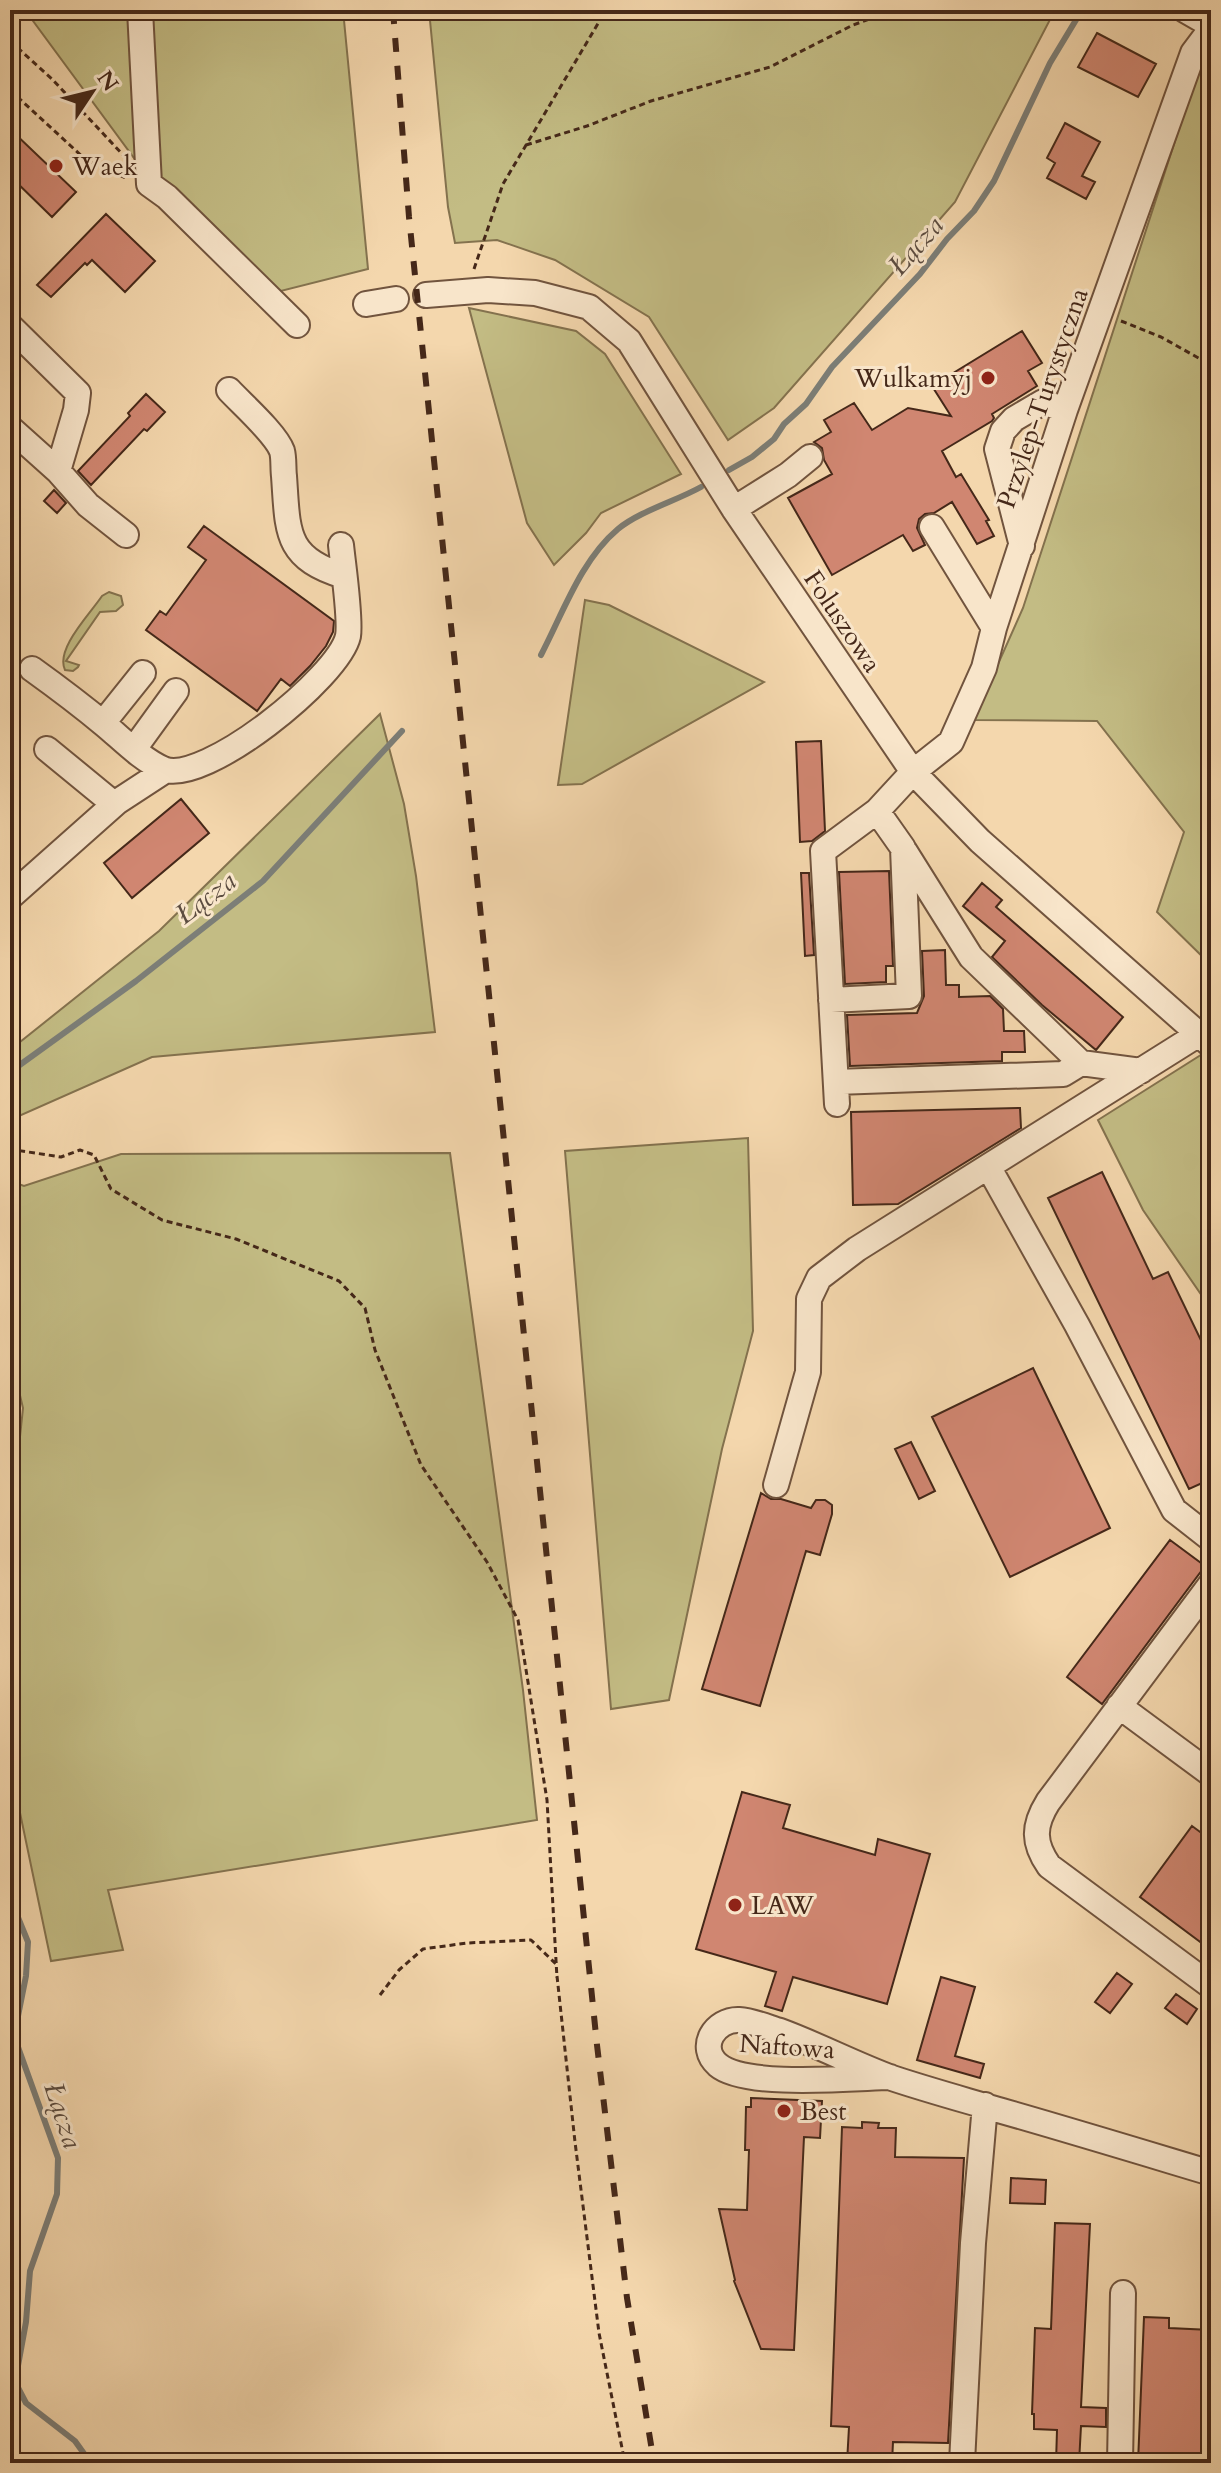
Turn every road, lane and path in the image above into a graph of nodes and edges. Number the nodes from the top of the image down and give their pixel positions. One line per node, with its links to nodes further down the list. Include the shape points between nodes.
1 (140, 10): 9 (street)
2 (606, 10): 8 (path)
3 (894, 10): 8 (path, via 770,67)
4 (1185, 10): 5 (street)
5 (1211, 27): 14 (street, Przylep-Turystyczna, via 1193,53)
6 (10, 41): 9 (path)
7 (10, 90): 9 (path, via 86,160)
8 (526, 145): 10 (path, via 503,184)
9 (149, 184): 15 (street)
10 (467, 292): 11 (street, Foluszowa); 23 (street, Foluszowa, via 535,293 589,307 629,341)
11 (426, 295)
12 (396, 299): 13 (street)
13 (366, 304)
14 (1100, 313): 17 (path, via 1161,337); 19 (street, Przylep-Turystyczna)
15 (297, 325)
16 (10, 326): 22 (street, via 78,393)
17 (1211, 365)
18 (229, 390): 28 (street, via 282,451 290,533 300,553 319,569)
19 (1065, 410): 27 (street, Przylep-Turystyczna); 27 (street, via 1043,402 1014,419 997,449)
20 (10, 428): 22 (street)
21 (810, 457): 23 (street)
22 (58, 471): 25 (street, via 88,505)
23 (734, 509): 37 (street, Foluszowa)
24 (932, 527): 29 (street)
25 (126, 535)
26 (341, 545): 28 (street)
27 (1022, 546): 29 (street, Przylep-Turystyczna)
28 (344, 576): 36 (street, via 348,635 339,656 308,693 214,758)
29 (994, 628): 37 (street, Przylep-Turystyczna, via 984,668 951,742)
30 (32, 669): 33 (street)
31 (143, 673): 33 (street)
32 (176, 691): 35 (street)
33 (103, 723): 35 (street)
34 (47, 749): 38 (street)
35 (134, 749): 36 (street)
36 (166, 770): 38 (street)
37 (913, 772): 39 (street, Przylep-Turystyczna); 43 (street, Foluszowa, via 980,841)
38 (114, 804): 41 (street)
39 (877, 811): 40 (street); 42 (street, Przylep-Turystyczna, via 823,851)
40 (903, 848): 42 (street, via 909,996); 44 (street, via 971,957)
41 (10, 897)
42 (831, 1000): 44 (street, via 836,1093 1063,1074)
43 (1205, 1040): 45 (street)
44 (1081, 1063): 45 (street)
45 (1141, 1071): 47 (street)
46 (10, 1153): 53 (path, via 61,1157 80,1150 94,1155 111,1189 162,1220 236,1239 339,1281 365,1308 375,1350 421,1465 487,1562 518,1620 547,1800)
47 (989, 1168): 48 (street, via 819,1278 809,1299 808,1372); 49 (street, via 1174,1510)
48 (776, 1485)
49 (1211, 1539)
50 (1211, 1584): 51 (street)
51 (1119, 1706): 52 (street); 54 (street, via 1038,1818 1035,1837 1040,1853 1049,1866)
52 (1211, 1774)
53 (557, 1978): 55 (path, via 556,1963 531,1940 467,1943 423,1949); 60 (path, via 599,2333)
54 (1211, 1986)
55 (380, 1995)
56 (890, 2077): 56 (street, Naftowa, via 740,2020 725,2021 708,2046 714,2061 744,2077); 57 (street, Naftowa)
57 (985, 2105): 58 (street, Naftowa); 61 (street)
58 (1211, 2173)
59 (1123, 2293): 62 (street)
60 (625, 2463)
61 (962, 2463)
62 (1120, 2463)

